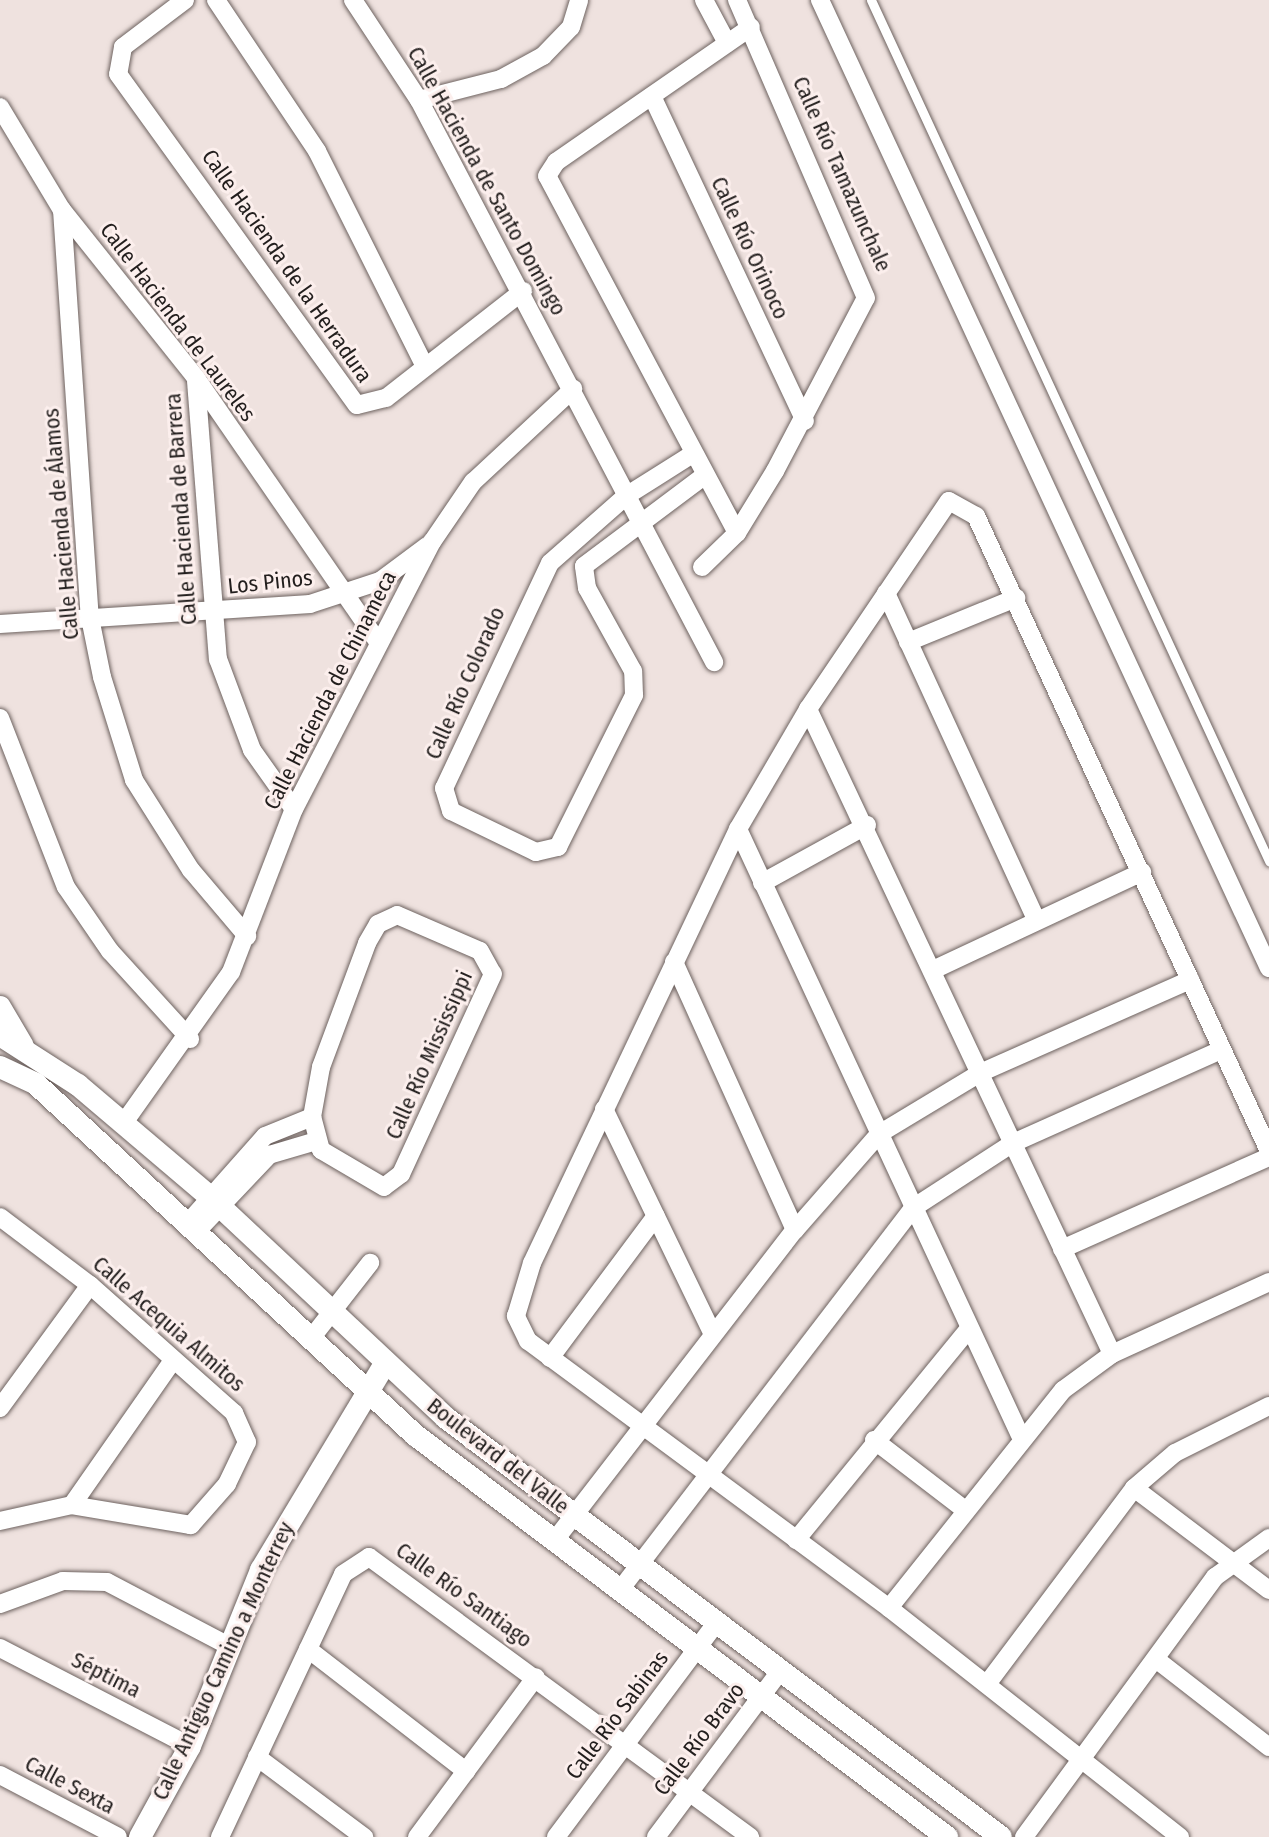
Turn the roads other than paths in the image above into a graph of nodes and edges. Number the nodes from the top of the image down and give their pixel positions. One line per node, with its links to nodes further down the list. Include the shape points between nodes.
1 (185, 0): 16 (street, Calle Hacienda de la Herradura, via 123,47 116,63 124,82 357,405 377,404)
2 (216, 0): 16 (street, via 317,151)
3 (353, 0): 12 (street, Calle Hacienda de Santo Domingo)
4 (579, 0): 12 (street, via 571,27 543,56 501,79)
5 (704, 0): 10 (street)
6 (737, 0): 9 (street, Calle Río Tamazunchale)
7 (820, 0): 47 (street)
8 (871, 0): 41 (lane)
9 (751, 27): 10 (street); 19 (street, Calle Río Tamazunchale, via 866,288 863,311)
10 (727, 43): 11 (street)
11 (652, 96): 19 (street, Calle Río Orinoco); 20 (street, via 556,162 547,176)
12 (419, 100): 15 (street, Calle Hacienda de Santo Domingo)
13 (0, 107): 14 (street, Calle Hacienda de Laureles)
14 (62, 210): 17 (street, Calle Hacienda de Laureles); 31 (street, Calle Hacienda de Álamos)
15 (523, 291): 16 (street, Calle Hacienda de la Herradura); 18 (street, Calle Hacienda de Santo Domingo)
16 (424, 365)
17 (196, 378): 28 (street, Calle Hacienda de Laureles); 30 (street, Calle Hacienda de Barrera)
18 (573, 389): 22 (street, Calle Hacienda de Santo Domingo); 25 (street, Calle Hacienda de Chinameca, via 473,482)
19 (805, 421): 24 (street, Calle Río Tamazunchale)
20 (691, 455): 21 (street); 22 (street)
21 (704, 476): 23 (street); 24 (street)
22 (626, 496): 23 (street, Calle Hacienda de Santo Domingo); 23 (street, Calle Río Colorado, via 541,577 444,788 451,811 536,852 558,847 634,695 633,671 583,572)
23 (637, 523): 35 (street, Calle Hacienda de Santo Domingo)
24 (737, 533): 26 (street, Calle Río Tamazunchale)
25 (432, 542): 28 (street, Los Pinos, via 380,581); 33 (street, Calle Hacienda de Chinameca)
26 (702, 567)
27 (886, 593): 29 (street, via 942,505 956,501 976,516); 34 (street); 36 (street)
28 (344, 597): 30 (street, Los Pinos); 33 (street, Calle Hacienda de Laureles)
29 (1016, 598): 34 (street); 42 (street)
30 (209, 613): 31 (street, Los Pinos); 38 (street, Calle Hacienda de Barrera, via 234,710)
31 (90, 618): 32 (street, Los Pinos); 45 (street, Calle Hacienda de Álamos, via 134,780 191,870)
32 (0, 624)
33 (378, 642): 38 (street, Calle Hacienda de Chinameca)
34 (908, 642): 44 (street)
35 (714, 662)
36 (808, 709): 39 (street); 40 (street)
37 (0, 718): 52 (street, via 66,887 110,951)
38 (294, 809): 45 (street, Calle Hacienda de Chinameca)
39 (867, 825): 43 (street); 48 (street)
40 (738, 829): 43 (street); 46 (street)
41 (1269, 861)
42 (1142, 872): 44 (street); 49 (street)
43 (762, 883): 61 (street)
44 (1036, 919): 48 (street)
45 (247, 936): 52 (street, Calle Hacienda de Chinameca)
46 (674, 962): 58 (street); 70 (street)
47 (1269, 968)
48 (933, 970): 56 (street)
49 (1190, 980): 54 (street); 56 (street)
50 (0, 1007): 53 (street)
51 (0, 1035): 53 (street)
52 (190, 1039): 60 (street, Calle Hacienda de Chinameca)
53 (22, 1043): 57 (street); 60 (street, Boulevard del Valle)
54 (1221, 1050): 63 (street); 64 (street)
55 (0, 1067): 57 (street, Boulevard del Valle)
56 (980, 1073): 61 (street); 63 (street)
57 (36, 1084): 69 (street, Boulevard del Valle)
58 (604, 1109): 67 (street); 80 (street, via 519,1293 517,1330)
59 (312, 1117): 62 (street, Calle Río Mississippi); 62 (street, Calle Río Mississippi, via 321,1067 378,924 387,917 409,918 487,957 489,988 396,1181 364,1182); 65 (street, via 265,1136)
60 (123, 1124): 65 (street, Boulevard del Valle)
61 (879, 1134): 66 (street); 70 (street)
62 (316, 1141): 65 (street, via 269,1155)
63 (1013, 1143): 66 (street); 71 (street)
64 (1269, 1154): 71 (street)
65 (215, 1202): 69 (street); 75 (street, Boulevard del Valle)
66 (913, 1208): 76 (street); 89 (street)
67 (656, 1216): 77 (street); 80 (street)
68 (0, 1217): 74 (street, Calle Acequia Almitos)
69 (193, 1227): 78 (street, Boulevard del Valle)
70 (795, 1230): 77 (street)
71 (1062, 1249): 79 (street)
72 (370, 1263): 75 (street)
73 (1269, 1282): 79 (street)
74 (90, 1285): 81 (street, Calle Acequia Almitos); 85 (street)
75 (332, 1313): 78 (street); 82 (street, Boulevard del Valle)
76 (967, 1331): 87 (street); 88 (street)
77 (713, 1334): 86 (street)
78 (313, 1336): 83 (street, Boulevard del Valle)
79 (1112, 1354): 87 (street)
80 (550, 1358): 86 (street)
81 (173, 1360): 91 (street); 91 (street, Calle Acequia Almitos, via 244,1427 245,1452 227,1484 191,1525)
82 (385, 1364): 83 (street, Calle Antiguo Camino a Monterrey); 93 (street, Boulevard del Valle)
83 (367, 1395): 96 (street, Boulevard del Valle); 105 (street, Calle Antiguo Camino a Monterrey, via 290,1517)
84 (1269, 1406): 90 (street, via 1175,1453)
85 (0, 1408)
86 (643, 1424): 89 (street); 93 (street)
87 (1020, 1435): 92 (street)
88 (874, 1440): 92 (street); 97 (street)
89 (709, 1474): 97 (street); 99 (street)
90 (1134, 1488): 98 (street); 112 (street)
91 (72, 1505): 94 (street, Calle Acequia Almitos)
92 (964, 1509): 103 (street)
93 (575, 1515): 96 (street); 99 (street, Boulevard del Valle)
94 (0, 1521)
95 (1269, 1538): 98 (street)
96 (555, 1540): 100 (street, Boulevard del Valle)
97 (796, 1540): 103 (street)
98 (1231, 1560): 101 (street); 109 (street)
99 (640, 1564): 100 (street); 104 (street, Boulevard del Valle)
100 (620, 1590): 107 (street, Boulevard del Valle)
101 (1269, 1590)
102 (0, 1604): 105 (street, via 63,1581 107,1582)
103 (889, 1608): 112 (street)
104 (717, 1622): 107 (street, Calle Río Sabinas); 110 (street, Boulevard del Valle)
105 (229, 1646): 115 (street, Calle Antiguo Camino a Monterrey)
106 (0, 1648): 115 (street, Séptima)
107 (697, 1648): 113 (street, Boulevard del Valle); 114 (street, Calle Río Sabinas)
108 (308, 1649): 111 (street, Calle Río Santiago, via 343,1574 369,1557); 117 (street, Calle Río Santiago); 119 (street)
109 (1157, 1660): 116 (street); 118 (street)
110 (781, 1670): 113 (street, Calle Río Bravo); 131 (street, Boulevard del Valle)
111 (536, 1677): 114 (street, Calle Río Santiago); 119 (street)
112 (987, 1684): 118 (street)
113 (761, 1697): 121 (street, Calle Río Bravo); 130 (street, Boulevard del Valle)
114 (626, 1744): 121 (street, Calle Río Santiago); 127 (street, Calle Río Sabinas)
115 (190, 1746): 123 (street, Calle Antiguo Camino a Monterrey)
116 (1269, 1747)
117 (257, 1757): 124 (street, Calle Río Santiago); 125 (street)
118 (1085, 1757): 132 (street); 133 (street)
119 (466, 1771): 126 (street)
120 (0, 1775): 122 (street, Calle Sexta)
121 (690, 1792): 128 (street, Calle Río Bravo); 129 (street, Calle Río Santiago)
122 (118, 1837)
123 (140, 1837)
124 (220, 1837)
125 (364, 1837)
126 (417, 1837)
127 (556, 1837)
128 (656, 1837)
129 (750, 1837)
130 (947, 1837)
131 (1001, 1837)
132 (1024, 1837)
133 (1180, 1837)

